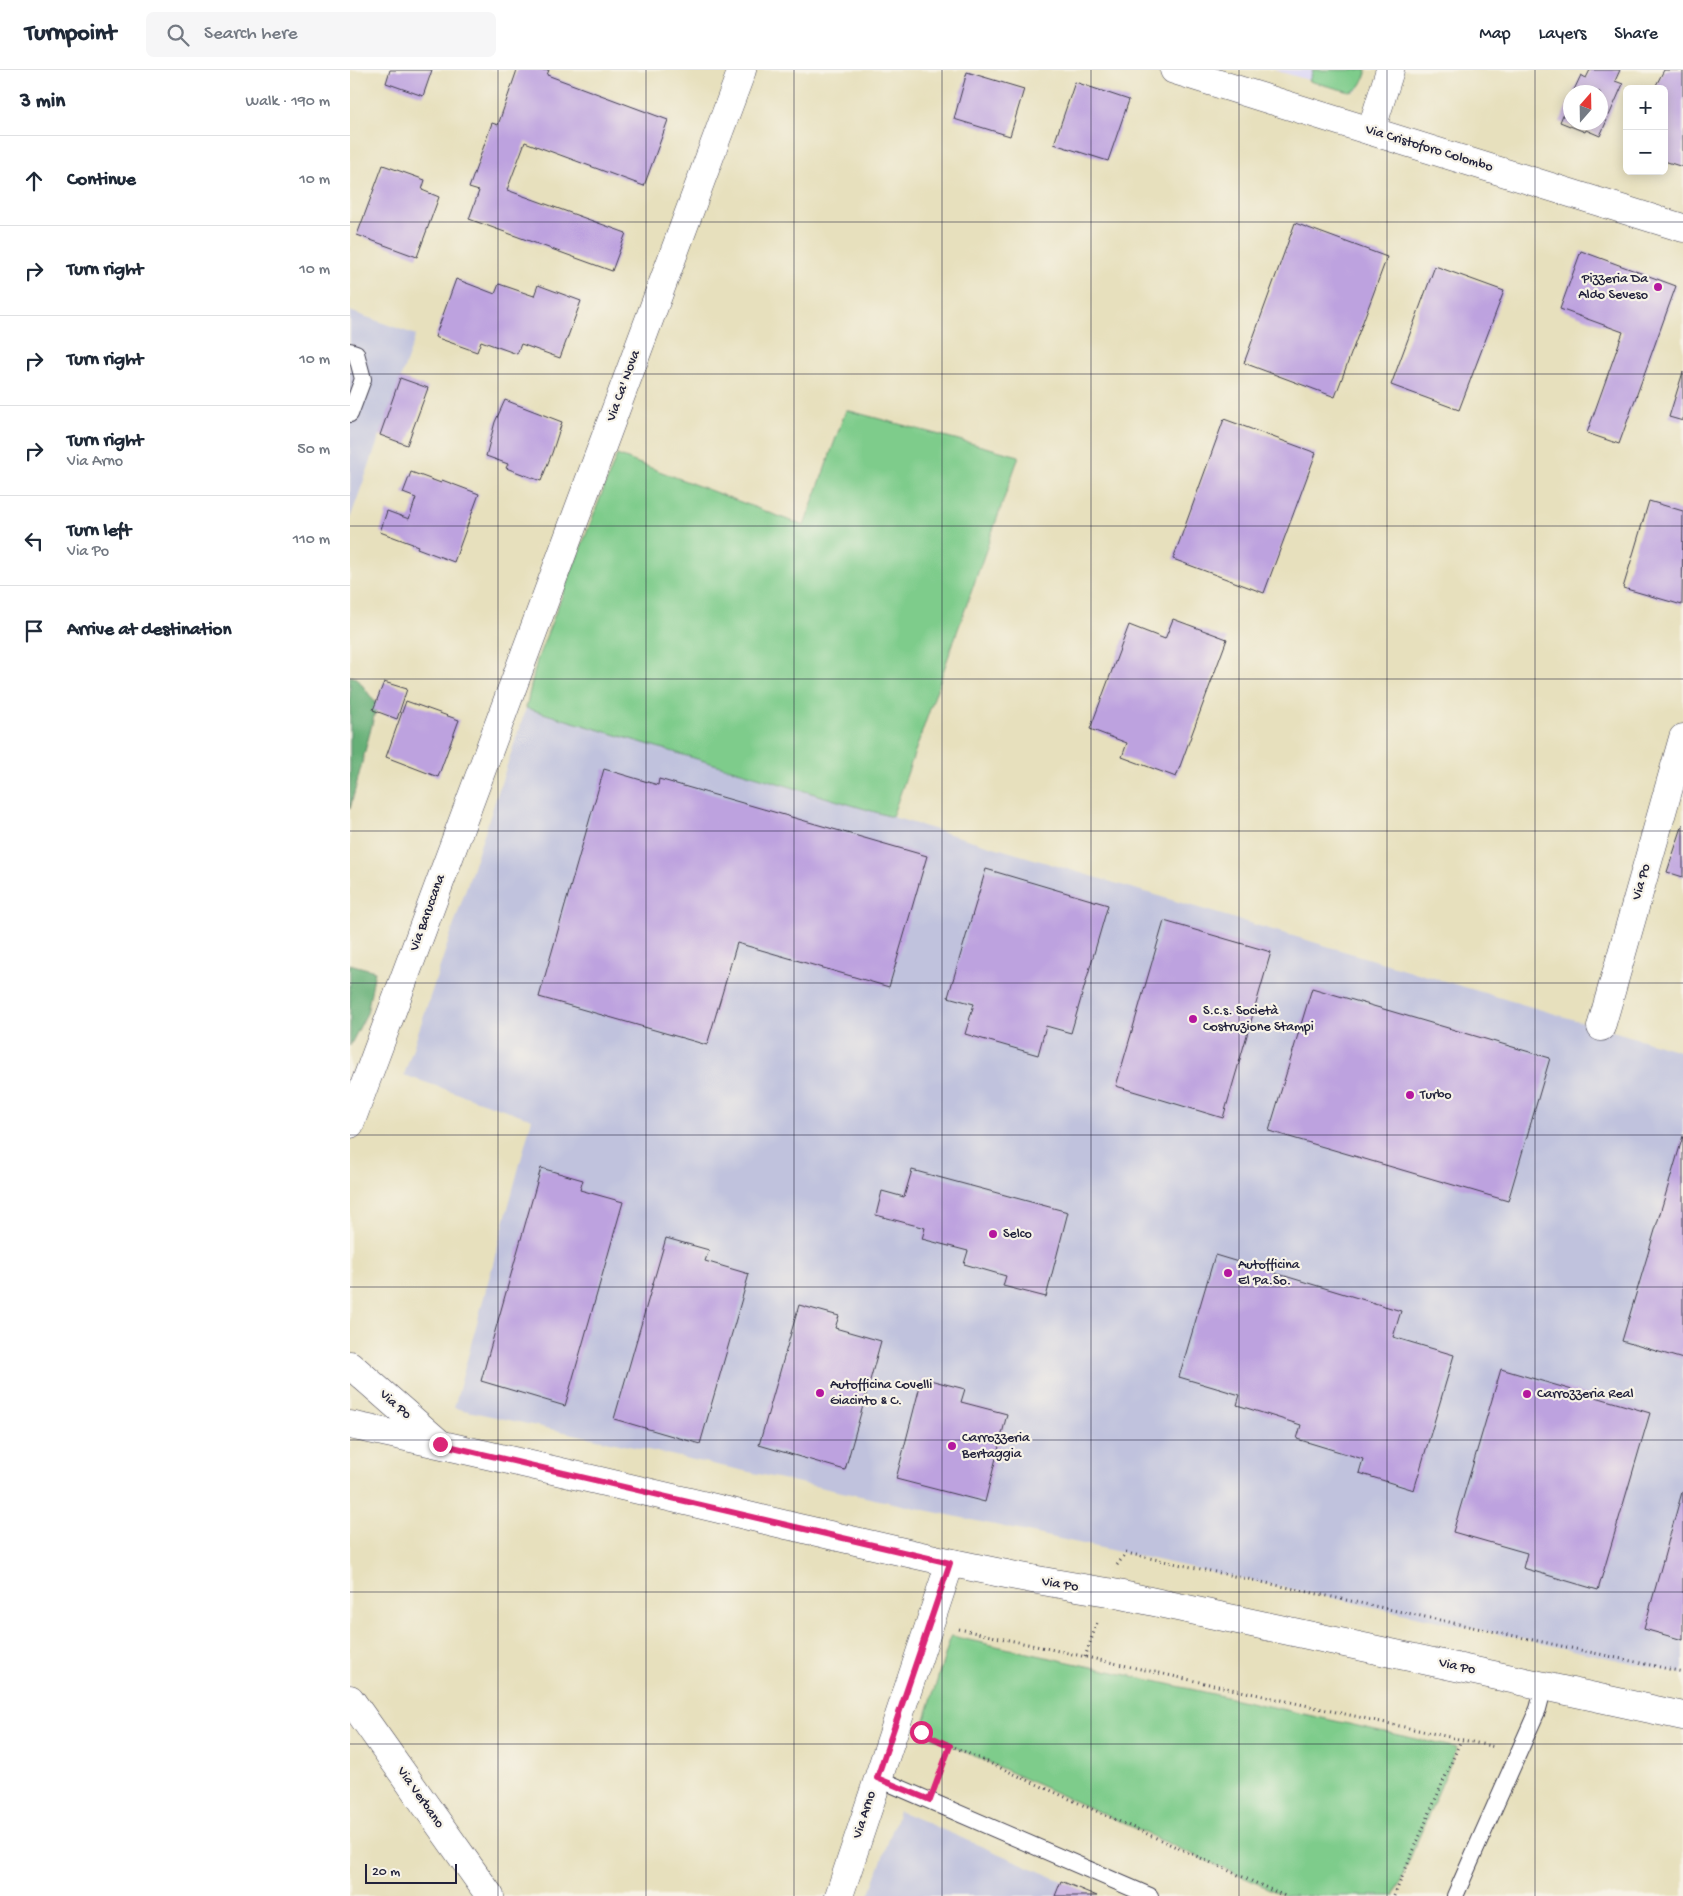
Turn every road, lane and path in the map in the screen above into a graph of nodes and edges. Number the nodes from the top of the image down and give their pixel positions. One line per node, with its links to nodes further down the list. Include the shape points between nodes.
1 (742, 70): 8 (street, Via Ca' Nova)
2 (1174, 70): 4 (street, Via Cristoforo Colombo)
3 (1390, 70): 4 (street)
4 (1371, 130): 5 (street, Via Cristoforo Colombo)
5 (1683, 228)
6 (350, 351): 7 (lane, via 356,353 363,379)
7 (350, 414)
8 (506, 703): 11 (street, Via Baruccana)
9 (1683, 738): 10 (street, Via Po)
10 (1601, 1027)
11 (350, 1124)
12 (350, 1365): 14 (street, Via Po)
13 (350, 1425): 14 (street, Via Po)
14 (440, 1444): 15 (street, Via Po)
15 (950, 1563): 16 (street, Via Po); 27 (street, Via Arno)
16 (1108, 1592): 18 (path); 19 (path, via 1112,1573 1126,1553); 20 (street, Via Po)
17 (955, 1628): 18 (path)
18 (1085, 1657): 24 (path)
19 (1683, 1672)
20 (1544, 1686): 22 (street, Via Po); 26 (lane, via 1538,1709)
21 (350, 1699): 29 (street, Via Verbano)
22 (1683, 1716)
23 (921, 1732): 25 (path)
24 (1461, 1740): 26 (path); 33 (path)
25 (950, 1746): 28 (path); 32 (path)
26 (1519, 1752): 34 (lane)
27 (877, 1778): 28 (lane); 30 (street, Via Arno)
28 (930, 1800): 31 (lane)
29 (490, 1896)
30 (839, 1896)
31 (1150, 1896)
32 (1285, 1896)
33 (1394, 1896)
34 (1455, 1896)

